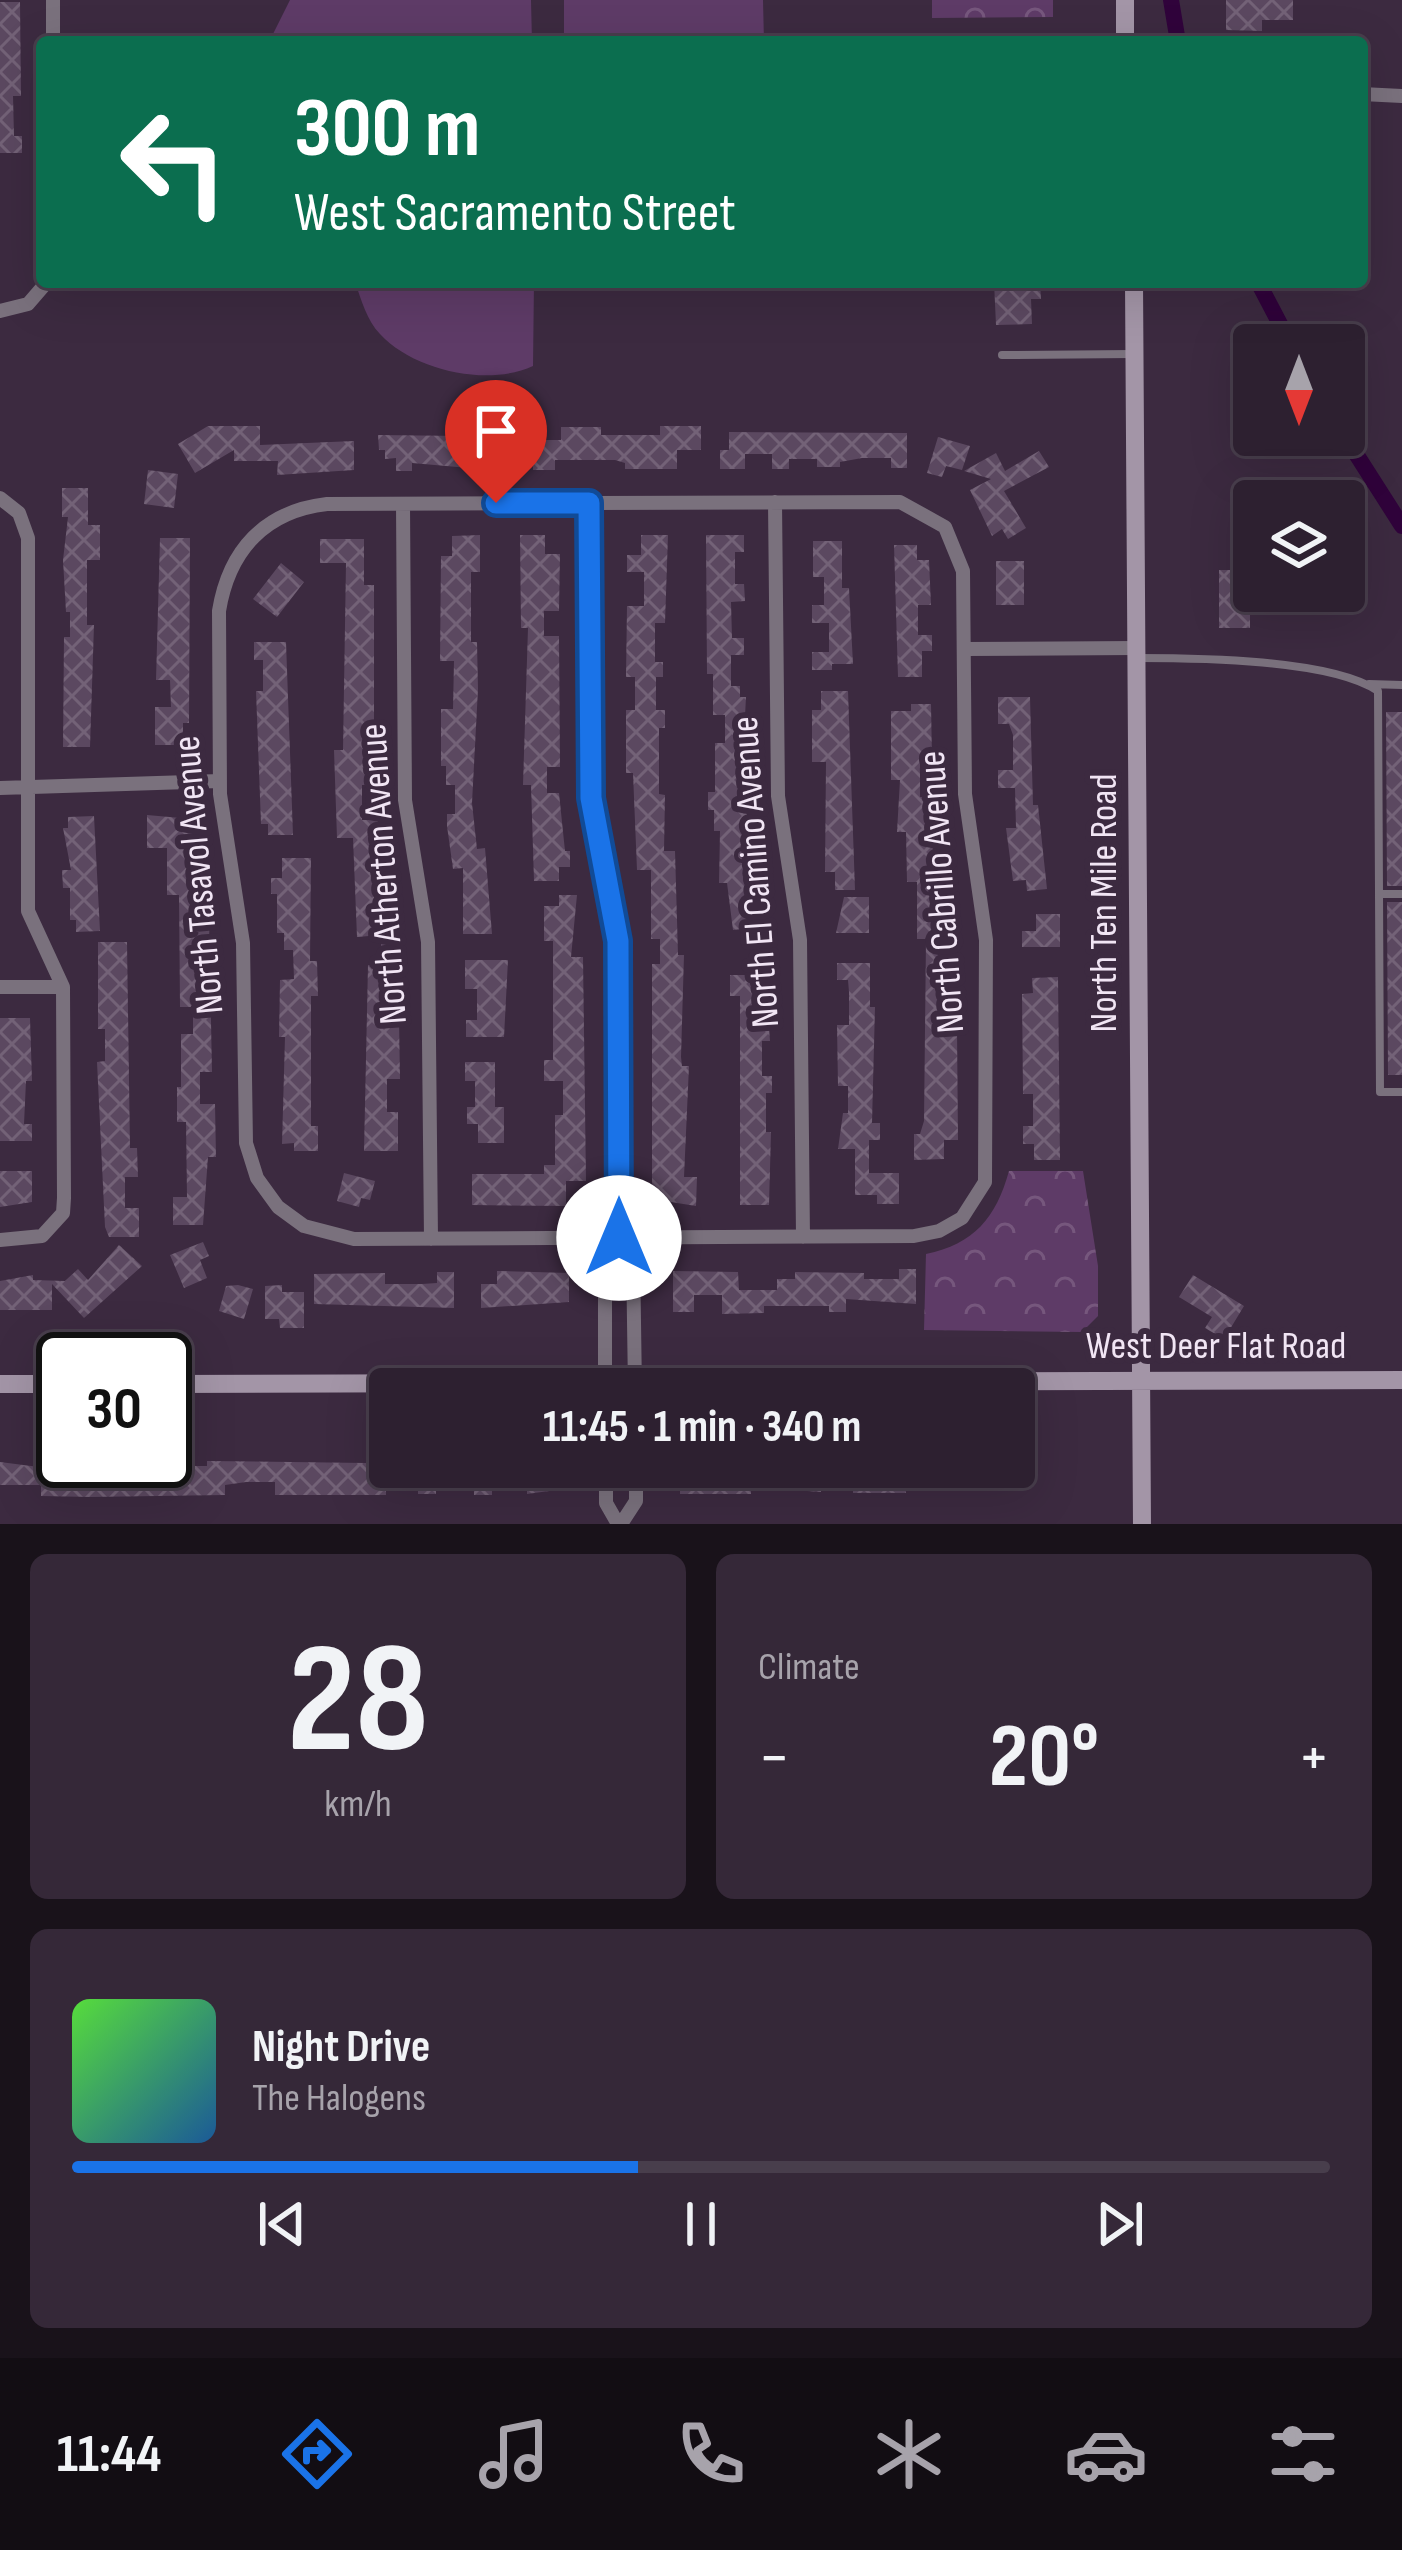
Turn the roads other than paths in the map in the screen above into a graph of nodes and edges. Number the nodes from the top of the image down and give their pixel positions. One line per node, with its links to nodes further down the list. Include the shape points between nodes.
1 (53, 0): 3 (street)
2 (1125, 0): 4 (main road)
3 (53, 36)
4 (1125, 36)
5 (1368, 94): 6 (street)
6 (1402, 96)
7 (42, 288): 9 (street, via 28,304)
8 (1134, 288): 10 (main road, North Ten Mile Road)
9 (3, 311)
10 (1134, 353): 11 (lane); 17 (main road, North Ten Mile Road)
11 (1002, 355)
12 (0, 498): 21 (street, via 19,513 28,538)
13 (775, 502): 14 (street); 16 (street, North Cabrillo Avenue, via 900,502 930,515 956,545 963,571); 28 (street, North El Camino Avenue, via 778,796 800,940)
14 (589, 503): 15 (street); 29 (street, via 591,798 618,941)
15 (404, 504): 20 (street, North Tasavol Avenue, via 306,507 251,537 223,584 219,611); 30 (street, North Atherton Avenue, via 405,800 428,942)
16 (964, 649): 17 (street); 28 (street, North Cabrillo Avenue, via 965,794 986,940 985,1182 962,1218 939,1231)
17 (1136, 653): 18 (lane, via 1256,663); 35 (main road, North Ten Mile Road)
18 (1367, 684): 19 (lane); 23 (lane, via 1378,691 1380,714)
19 (1402, 685)
20 (220, 781): 21 (street); 30 (street, North Tasavol Avenue, via 243,943 246,1143 257,1178 278,1207 333,1237)
21 (26, 783): 22 (street); 26 (street, via 28,911)
22 (0, 788)
23 (1380, 894): 24 (lane); 27 (lane, via 1380,1092)
24 (1402, 894)
25 (0, 987): 26 (street)
26 (63, 987): 31 (street, via 64,1198 55,1227 27,1240)
27 (1402, 1092)
28 (802, 1237): 29 (street)
29 (619, 1238): 30 (street); 32 (street, via 605,1255); 33 (street, via 633,1254)
30 (431, 1239)
31 (0, 1240)
32 (605, 1368)
33 (635, 1368)
34 (1402, 1379): 35 (main road, West Deer Flat Road)
35 (1142, 1380): 36 (main road, West Deer Flat Road); 44 (main road, North Ten Mile Road)
36 (1035, 1381)
37 (0, 1384): 38 (main road)
38 (36, 1384)
39 (192, 1384): 40 (main road, West Deer Flat Road)
40 (369, 1384)
41 (606, 1488): 43 (street)
42 (636, 1488): 43 (street)
43 (619, 1524)
44 (1142, 1524)

